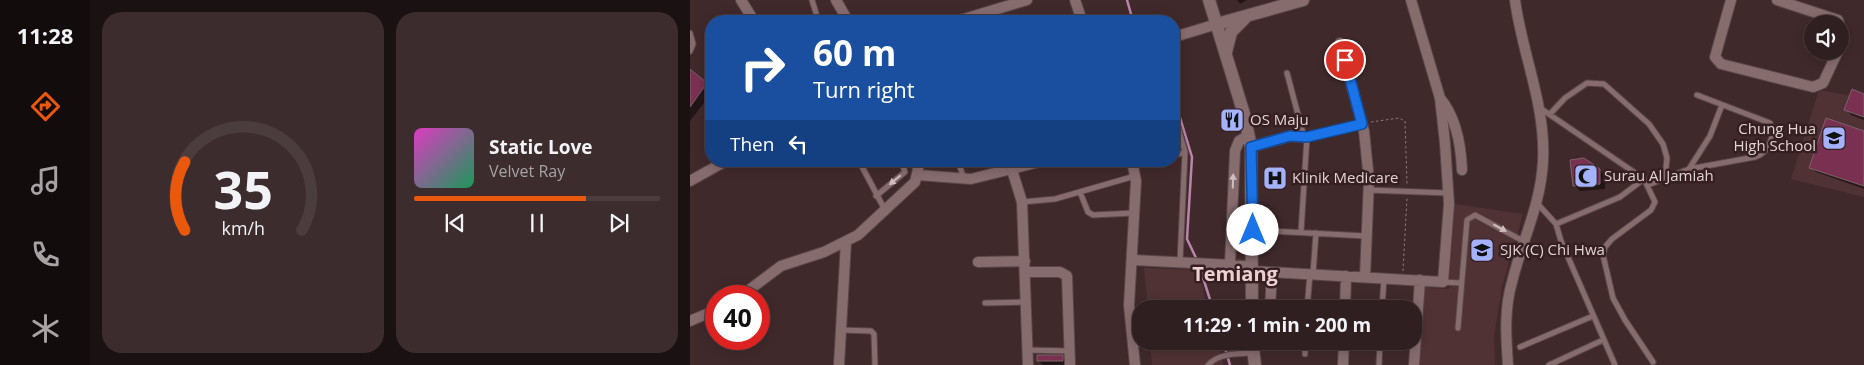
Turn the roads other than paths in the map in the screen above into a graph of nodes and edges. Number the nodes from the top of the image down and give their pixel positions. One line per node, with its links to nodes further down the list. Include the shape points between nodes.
1 (741, 0): 13 (street)
2 (812, 0): 12 (lane)
3 (836, 0): 14 (street)
4 (1027, 0): 15 (street)
5 (1075, 0): 16 (street)
6 (1209, 0): 18 (street, via 1223,14); 19 (street)
7 (1303, 0): 18 (street)
8 (1411, 0): 28 (street)
9 (1515, 0): 30 (street)
10 (1731, 0): 25 (street, via 1715,57 1721,64 1813,87 1823,83)
11 (1777, 0): 17 (street)
12 (816, 13)
13 (750, 15)
14 (845, 15)
15 (977, 15)
16 (1080, 15)
17 (1823, 15)
18 (1246, 18): 19 (street); 24 (street, via 1231,32)
19 (1217, 24): 21 (street); 24 (street)
20 (690, 33): 23 (lane, via 693,44)
21 (1180, 35)
22 (1340, 43): 32 (street)
23 (690, 51)
24 (1226, 52): 35 (street)
25 (1834, 60)
26 (1287, 73): 34 (lane)
27 (1697, 95): 29 (lane)
28 (1440, 98): 47 (street, via 1452,120); 56 (street)
29 (1722, 104): 45 (lane, via 1710,136); 45 (lane, via 1770,123 1772,132 1767,150 1755,157)
30 (1540, 108): 31 (lane); 59 (street, via 1543,161)
31 (1550, 114): 49 (lane, via 1565,98 1587,83 1604,84 1649,124 1664,144 1667,158); 51 (lane)
32 (1362, 124): 34 (lane); 54 (street)
33 (1180, 134): 36 (lane)
34 (1305, 137): 35 (street); 64 (lane)
35 (1250, 141): 63 (street); 72 (street, one-way to 35, via 1235,151 1239,141)
36 (1185, 152): 37 (lane); 71 (lane)
37 (1180, 153)
38 (715, 167): 52 (street)
39 (862, 167): 57 (lane)
40 (903, 167): 57 (lane, one-way to 57, via 905,172)
41 (917, 167): 48 (street)
42 (960, 167): 50 (lane)
43 (1022, 167): 46 (street)
44 (1134, 168): 55 (lane); 61 (street)
45 (1690, 169): 49 (lane)
46 (1012, 170): 50 (street, via 994,176); 58 (street)
47 (1462, 170)
48 (918, 175): 50 (street); 60 (street, via 915,182)
49 (1665, 178): 53 (lane)
50 (964, 179)
51 (1644, 179): 53 (lane); 62 (lane, via 1620,196)
52 (690, 181)
53 (1648, 185): 105 (lane, via 1654,202 1651,210 1612,240 1603,255 1613,298)
54 (1368, 190): 56 (lane); 66 (street)
55 (1080, 192): 58 (lane, via 1055,199); 61 (lane, via 1088,212 1093,214)
56 (1449, 193): 81 (street)
57 (876, 196): 60 (lane)
58 (1022, 202): 73 (street)
59 (1537, 203): 62 (lane); 68 (street)
60 (885, 210): 67 (street)
61 (1134, 213): 69 (street)
62 (1556, 224): 92 (lane)
63 (1253, 230): 64 (lane); 74 (street)
64 (1301, 232): 65 (lane)
65 (1316, 233): 66 (lane); 76 (lane)
66 (1367, 236): 78 (street)
67 (846, 242): 83 (street, via 781,266); 95 (street)
68 (1525, 242): 82 (lane, one-way to 68, via 1467,220 1475,215); 115 (street, via 1507,308)
69 (1133, 260): 71 (street); 110 (street, via 1129,305)
70 (978, 262): 73 (street)
71 (1186, 262): 72 (street)
72 (1230, 264): 74 (street)
73 (1025, 267): 89 (street); 102 (street, via 1067,276)
74 (1252, 268): 75 (street); 84 (street)
75 (1272, 272): 76 (street); 85 (street)
76 (1311, 274): 77 (street); 86 (lane)
77 (1346, 276): 78 (street); 87 (street)
78 (1365, 277): 79 (street)
79 (1384, 278): 80 (street); 88 (lane)
80 (1420, 280): 81 (street); 114 (street)
81 (1444, 282): 82 (lane)
82 (1461, 283): 94 (lane)
83 (756, 285)
84 (1252, 300)
85 (1270, 300)
86 (1309, 300)
87 (1345, 300)
88 (1383, 300)
89 (1026, 302): 90 (lane); 98 (street)
90 (985, 303)
91 (705, 314): 93 (street)
92 (1592, 316): 96 (lane); 97 (lane)
93 (690, 320)
94 (1458, 328)
95 (841, 330): 106 (street); 107 (lane, via 871,331 874,334)
96 (1604, 340): 116 (lane); 117 (lane)
97 (1520, 347)
98 (1027, 350): 102 (lane); 108 (street)
99 (1305, 350): 104 (lane)
100 (1344, 350): 112 (street)
101 (1380, 350): 113 (lane)
102 (1070, 351): 109 (street)
103 (1253, 353): 111 (lane, via 1223,356)
104 (1305, 354)
105 (1653, 362)
106 (839, 365)
107 (875, 365)
108 (1028, 365)
109 (1070, 365)
110 (1135, 365)
111 (1208, 365)
112 (1343, 365)
113 (1379, 365)
114 (1414, 365)
115 (1508, 365)
116 (1549, 365)
117 (1615, 365)

